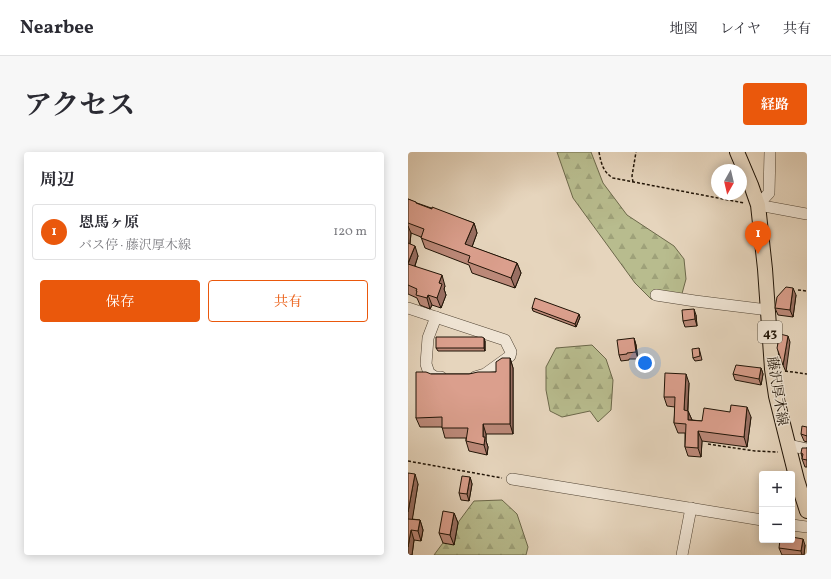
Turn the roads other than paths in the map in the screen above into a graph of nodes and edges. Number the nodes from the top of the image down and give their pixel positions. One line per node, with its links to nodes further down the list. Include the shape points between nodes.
1 (737, 152): 3 (main road, 藤沢厚木線 / 43)
2 (770, 152): 3 (street, via 769,193)
3 (758, 206): 4 (street); 7 (main road, 藤沢厚木線 / 43)
4 (807, 214)
5 (656, 295): 7 (street)
6 (408, 308): 8 (street)
7 (768, 310): 11 (main road, 藤沢厚木線 / 43, via 776,396)
8 (436, 317): 9 (street, via 428,338 426,364 429,374 435,377); 10 (street, via 505,340 511,352 510,356 485,374)
9 (450, 377)
10 (466, 377)
11 (789, 449): 12 (street); 15 (main road, 藤沢厚木線 / 43)
12 (807, 449)
13 (512, 479): 14 (street)
14 (691, 508): 16 (street); 19 (street)
15 (807, 512)
16 (759, 519)
17 (795, 525): 18 (street)
18 (807, 527)
19 (682, 555)

